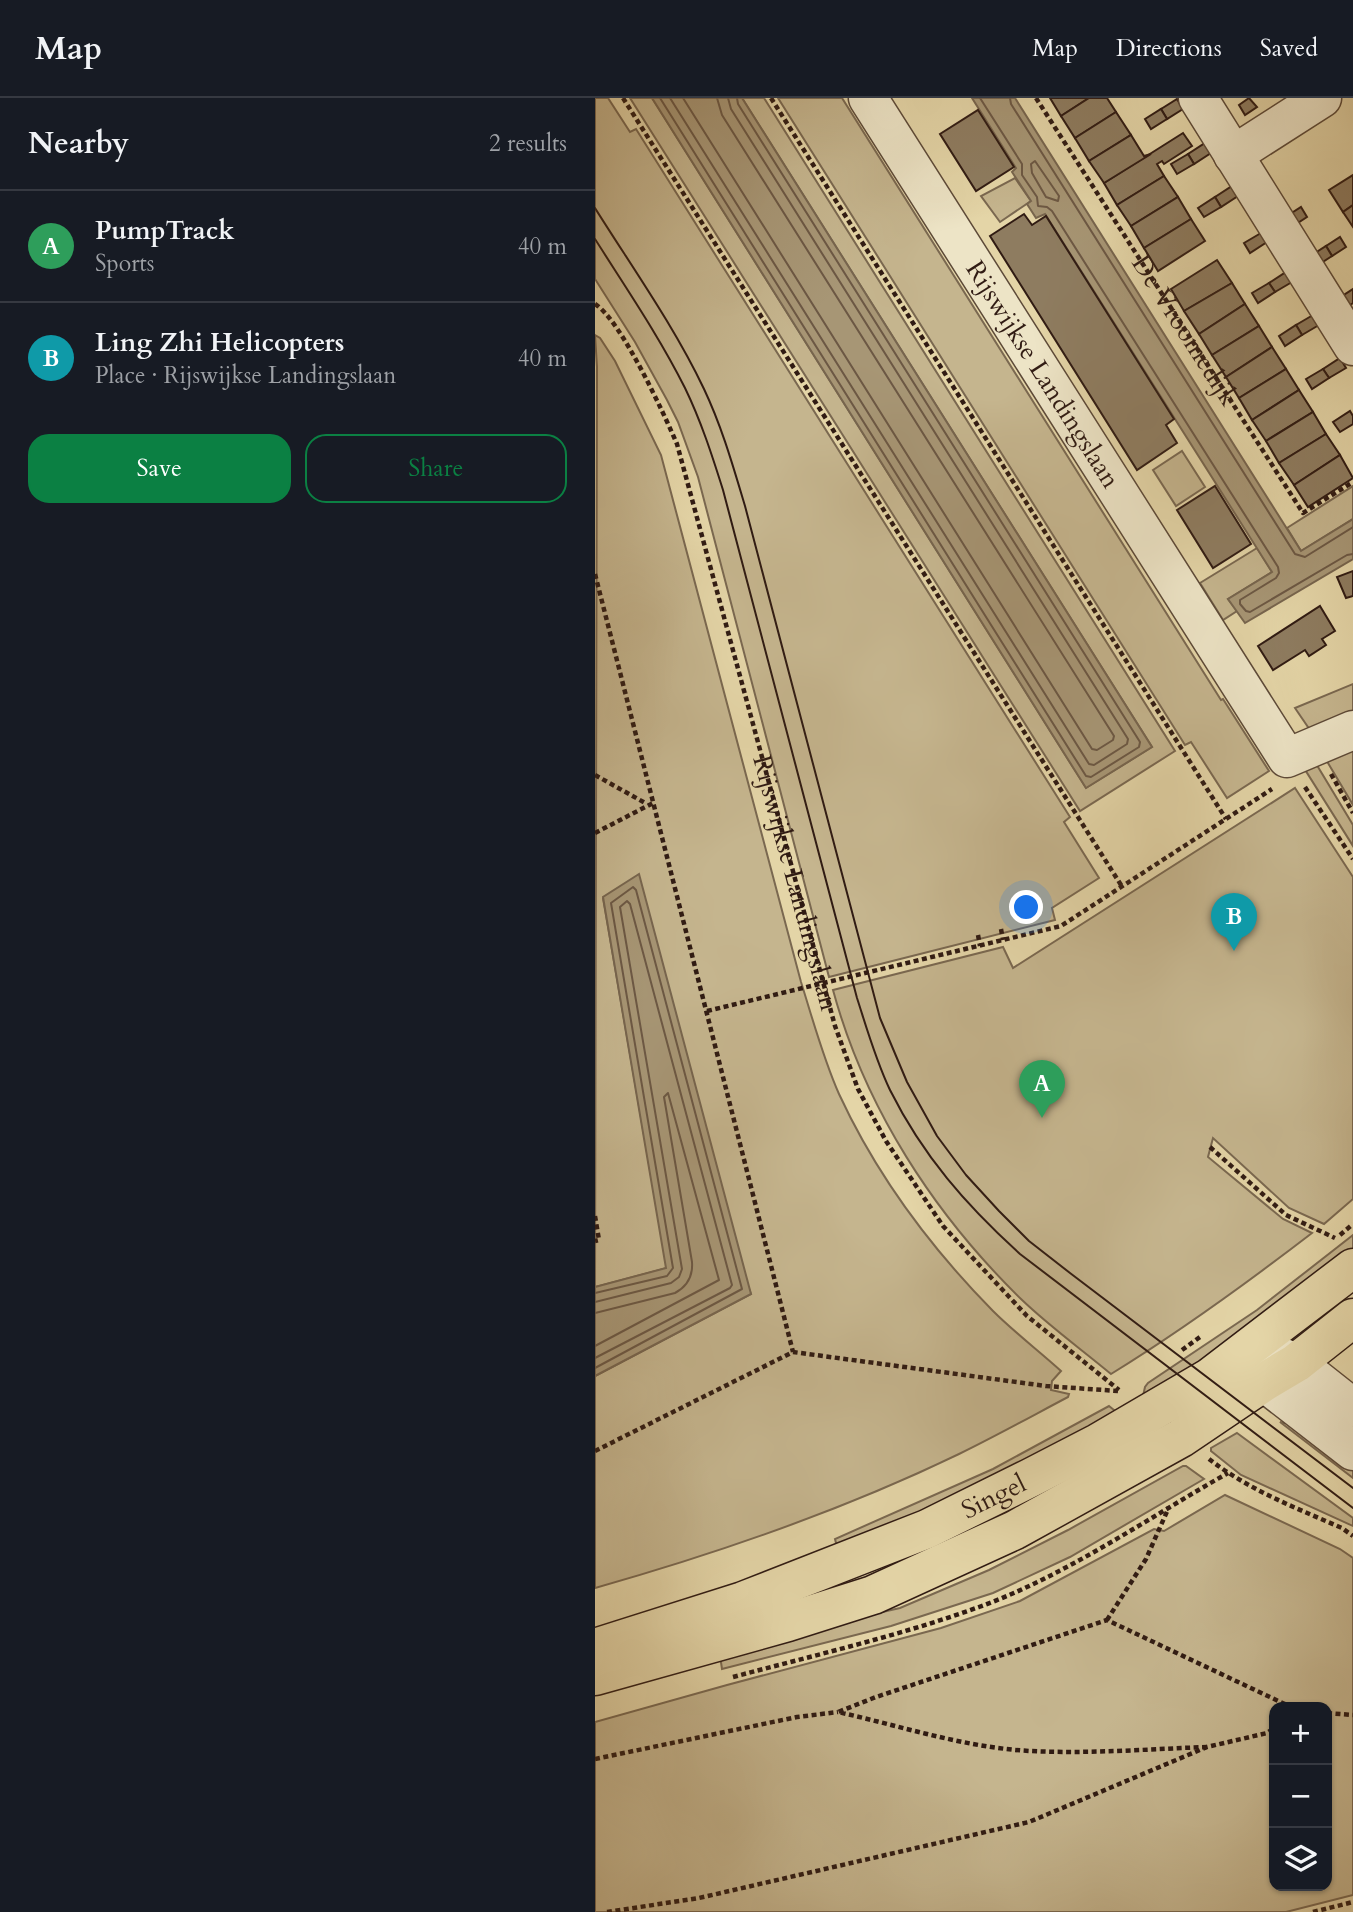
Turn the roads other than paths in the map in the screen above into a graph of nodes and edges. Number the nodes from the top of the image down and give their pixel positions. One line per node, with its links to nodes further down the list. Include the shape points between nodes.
1 (868, 98): 6 (street, Rijswijkse Landingslaan, via 1301,752)
2 (1198, 98): 4 (street)
3 (1322, 98): 4 (street)
4 (1233, 155): 5 (street)
5 (1353, 346)
6 (1353, 730)
7 (1344, 1253): 9 (main road, Singel)
8 (1353, 1318): 10 (main road, Singel)
9 (1250, 1345): 10 (street); 13 (main road, Singel, via 1209,1378 1108,1437 927,1529 743,1601)
10 (1280, 1372): 11 (street); 12 (street); 14 (main road, Singel, via 1120,1473 1015,1530 884,1590)
11 (1353, 1408)
12 (1353, 1451)
13 (595, 1648)
14 (595, 1676)

